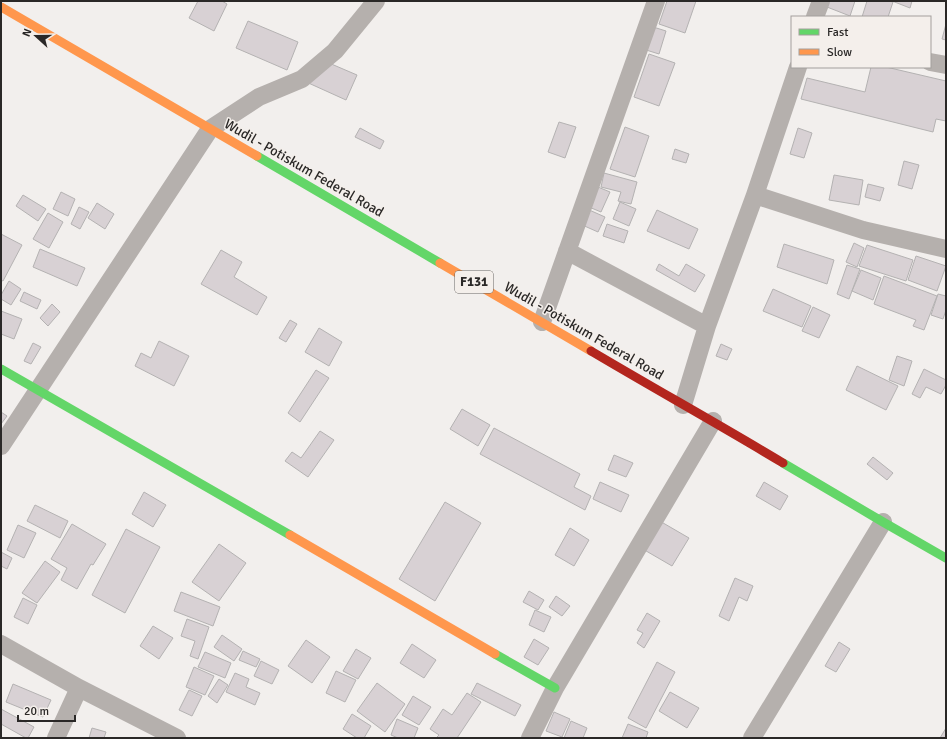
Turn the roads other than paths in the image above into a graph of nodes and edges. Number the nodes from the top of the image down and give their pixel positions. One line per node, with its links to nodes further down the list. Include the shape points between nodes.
1 (376, 1): 9 (street, via 335,51 302,79 259,97)
2 (656, 1): 12 (street)
3 (821, 1): 5 (street)
4 (1, 7): 9 (main road, Wudil - Potiskum Federal Road / F131)
5 (815, 16)
6 (931, 62): 7 (street)
7 (946, 64)
8 (798, 68): 10 (street)
9 (210, 129): 13 (main road, Wudil - Potiskum Federal Road / F131); 16 (street)
10 (755, 195): 11 (street, via 863,230); 14 (street)
11 (946, 248)
12 (567, 251): 13 (street); 14 (street)
13 (542, 322): 17 (main road, Wudil - Potiskum Federal Road / F131)
14 (707, 326): 17 (street)
15 (1, 369): 16 (main road)
16 (37, 390): 19 (street); 24 (main road)
17 (683, 404): 18 (main road, Wudil - Potiskum Federal Road / F131)
18 (713, 421): 20 (main road, Wudil - Potiskum Federal Road / F131); 24 (street)
19 (1, 446)
20 (883, 522): 21 (main road, Wudil - Potiskum Federal Road / F131); 28 (street)
21 (946, 558)
22 (1, 644): 23 (street)
23 (80, 688): 25 (street); 26 (street)
24 (555, 688): 27 (street)
25 (56, 738)
26 (177, 738)
27 (530, 738)
28 (752, 738)

